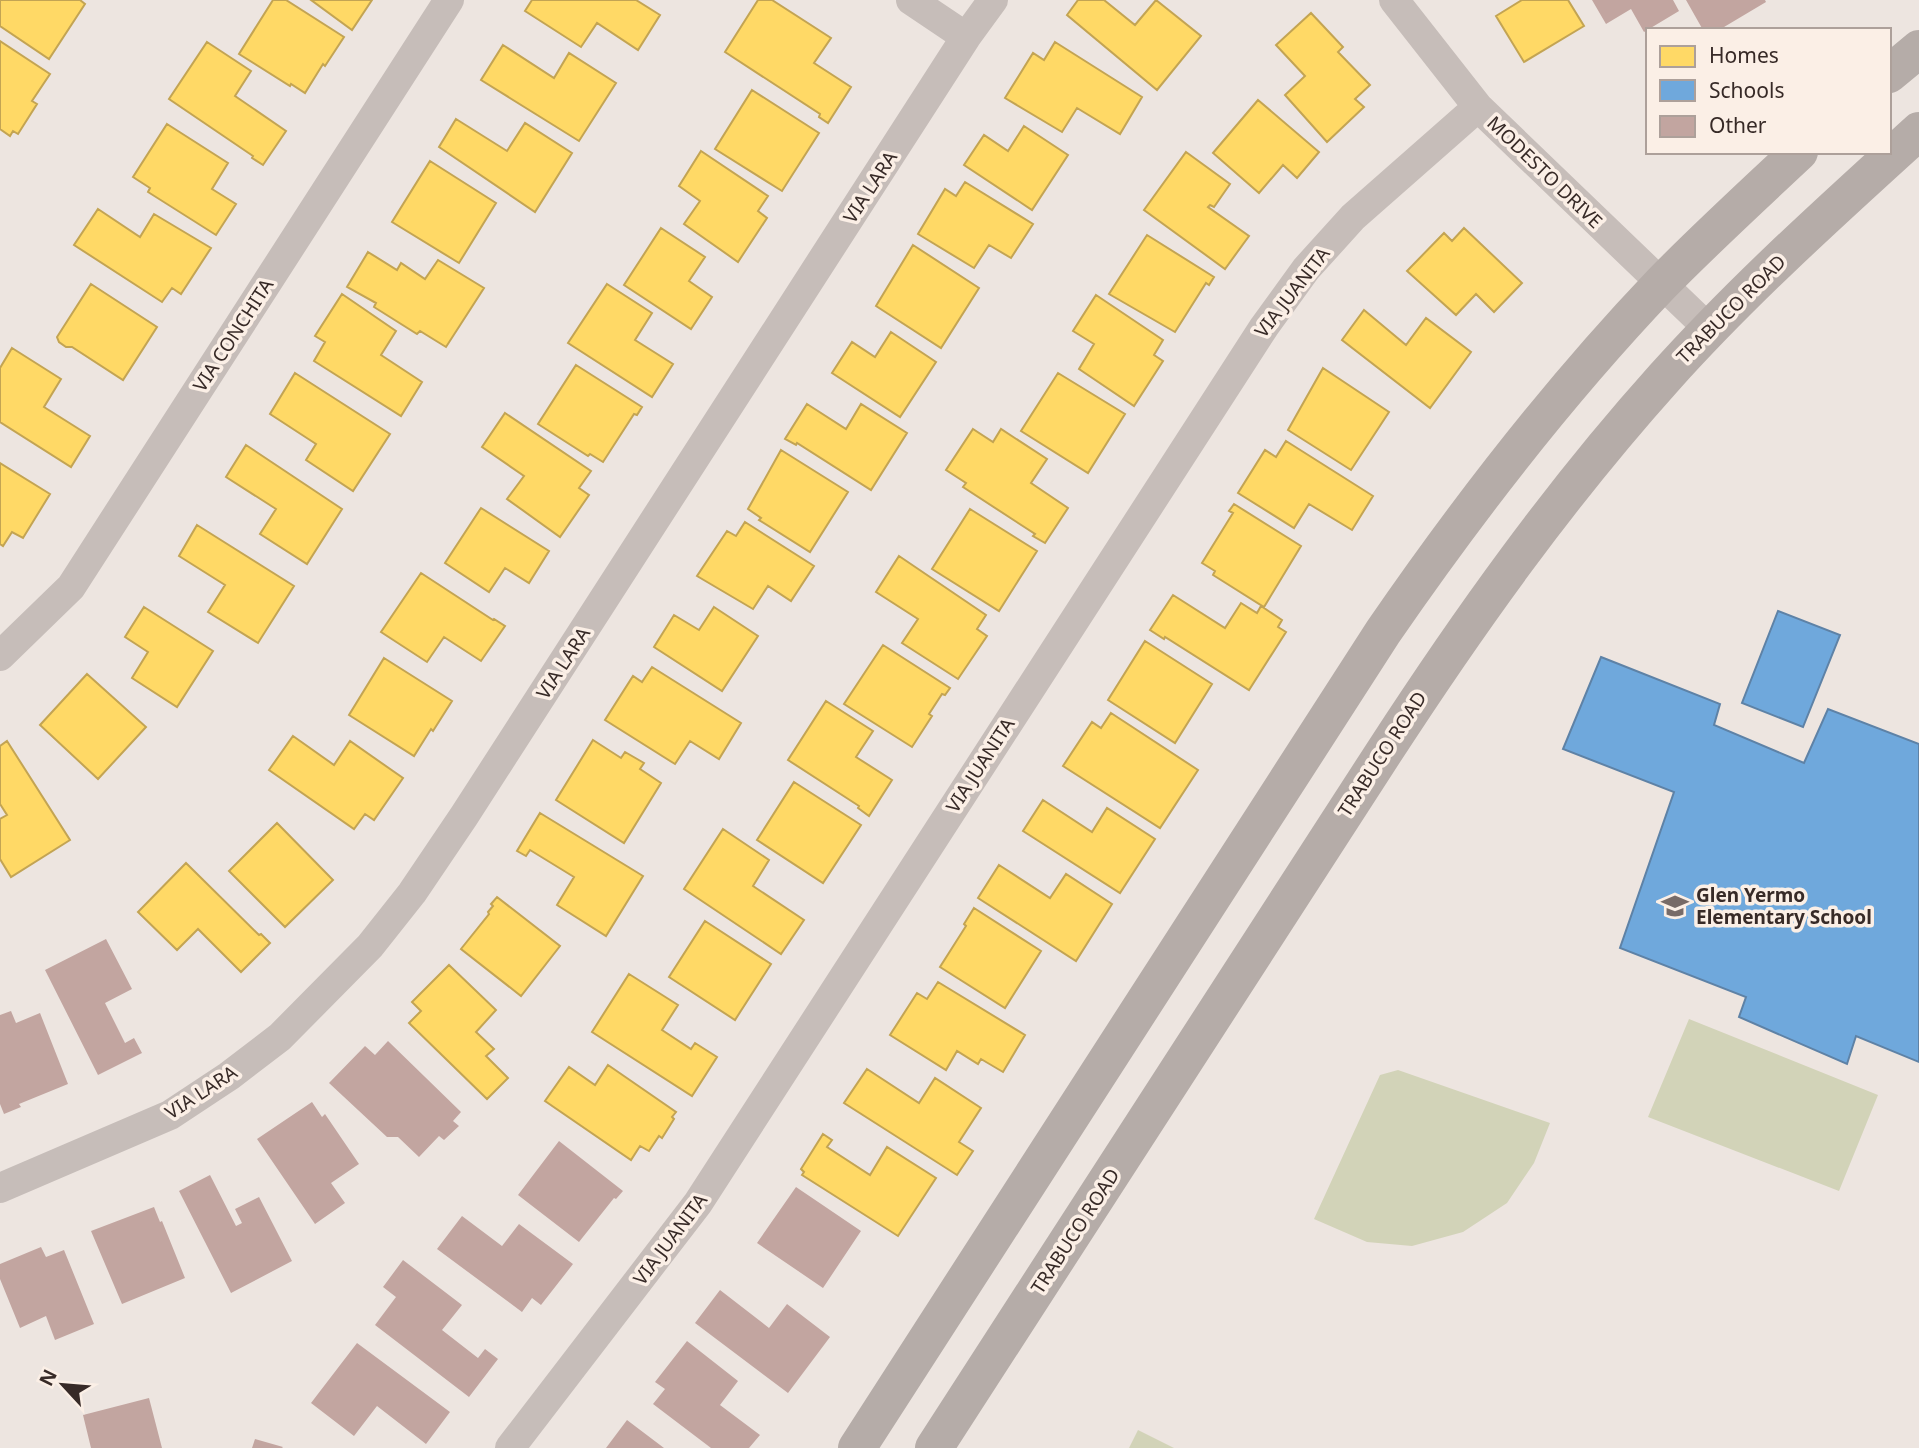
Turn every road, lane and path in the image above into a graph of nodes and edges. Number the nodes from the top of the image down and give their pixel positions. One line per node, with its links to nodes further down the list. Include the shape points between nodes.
1 (449, 0): 13 (street, VIA CONCHITA, via 71,587)
2 (911, 0): 5 (street)
3 (993, 0): 5 (street, VIA LARA)
4 (1394, 0): 8 (street, MODESTO DRIVE)
5 (966, 37): 14 (street, VIA LARA, via 464,816 370,946 280,1037 170,1115)
6 (1919, 50): 7 (main road)
7 (1891, 72)
8 (1478, 107): 11 (street, MODESTO DRIVE); 15 (street, VIA JUANITA, via 1353,217 1264,327 698,1203)
9 (1919, 131): 12 (main road, TRABUCO ROAD)
10 (1797, 154): 11 (main road)
11 (1661, 285): 12 (street, MODESTO DRIVE); 16 (main road, via 1544,416 1383,632)
12 (1710, 330): 17 (main road, TRABUCO ROAD, via 1593,460 1450,650)
13 (0, 656)
14 (0, 1188)
15 (510, 1448)
16 (857, 1448)
17 (934, 1448)

